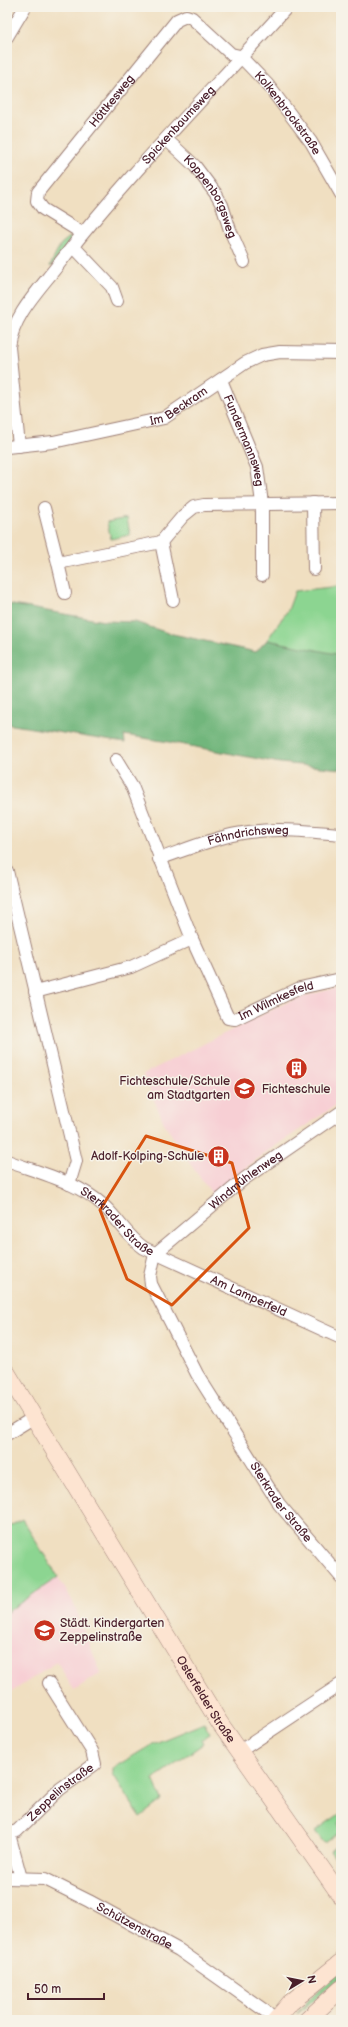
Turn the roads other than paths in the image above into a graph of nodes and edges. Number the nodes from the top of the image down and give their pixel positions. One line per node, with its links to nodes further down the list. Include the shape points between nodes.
1 (25, 7): 3 (street)
2 (286, 7): 4 (street, Spickenbaumsweg)
3 (7, 37)
4 (240, 56): 5 (street, Spickenbaumsweg); 6 (street, Kolkenbrockstraße, via 267,84 301,127); 7 (street, Höttkesweg, via 231,54 190,16 177,20 38,192 37,201 43,209)
5 (166, 139): 7 (street, Spickenbaumsweg); 9 (street, Koppenborgsweg, via 195,166 216,194)
6 (341, 194)
7 (82, 233): 8 (street, Spickenbaumsweg)
8 (73, 246): 10 (street, via 112,287); 13 (street, Spickenbaumsweg, via 22,312 11,335 9,347)
9 (244, 262)
10 (117, 301)
11 (341, 353): 12 (street, Im Beckram, via 280,352 262,355)
12 (221, 380): 13 (street, Im Beckram, via 164,418 87,435); 14 (street, Fundermannsweg, via 257,468)
13 (13, 447)
14 (262, 503): 15 (street, Fundermannsweg); 18 (street, Fundermannsweg, via 194,507); 21 (street, Fundermannsweg)
15 (313, 503): 16 (street, Fundermannsweg); 20 (street)
16 (341, 503)
17 (44, 508): 19 (street)
18 (161, 542): 19 (street); 23 (street)
19 (58, 563): 22 (street)
20 (314, 569)
21 (262, 575)
22 (65, 593)
23 (173, 600)
24 (116, 760): 26 (street, Im Wilmkesfeld, via 132,786)
25 (341, 834): 26 (street, Fähndrichsweg, via 268,830 210,840)
26 (159, 859): 28 (street, Im Wilmkesfeld)
27 (7, 871): 30 (street, Sterkrader Straße)
28 (192, 939): 29 (street, Im Wilmkesfeld, via 225,1014 232,1020 300,988); 30 (street, via 132,967)
29 (341, 979)
30 (36, 992): 33 (street, Sterkrader Straße, via 76,1161)
31 (341, 1112): 34 (street, Windmühlenweg, via 244,1179)
32 (7, 1161): 33 (street)
33 (69, 1184): 34 (street, Sterkrader Straße, via 105,1206 135,1242)
34 (155, 1254): 35 (street, Am Lamperfeld); 39 (street, Sterkrader Straße, via 150,1276 151,1284 197,1374 279,1504)
35 (341, 1338)
36 (7, 1373): 37 (main road, Osterfelder Straße)
37 (33, 1418): 38 (street); 42 (main road, Osterfelder Straße)
38 (7, 1434)
39 (341, 1577)
40 (49, 1683): 43 (street, Zeppelinstraße, via 92,1751 95,1764 60,1789 19,1829)
41 (341, 1684): 42 (street)
42 (240, 1751): 46 (main road, Osterfelder Straße)
43 (8, 1834): 45 (street)
44 (7, 1878): 45 (street)
45 (21, 1878): 49 (street, Schützenstraße, via 45,1879 176,1948)
46 (341, 1896)
47 (341, 1962): 49 (main road, via 290,2003)
48 (341, 1989): 50 (main road)
49 (277, 2020)
50 (306, 2020)

